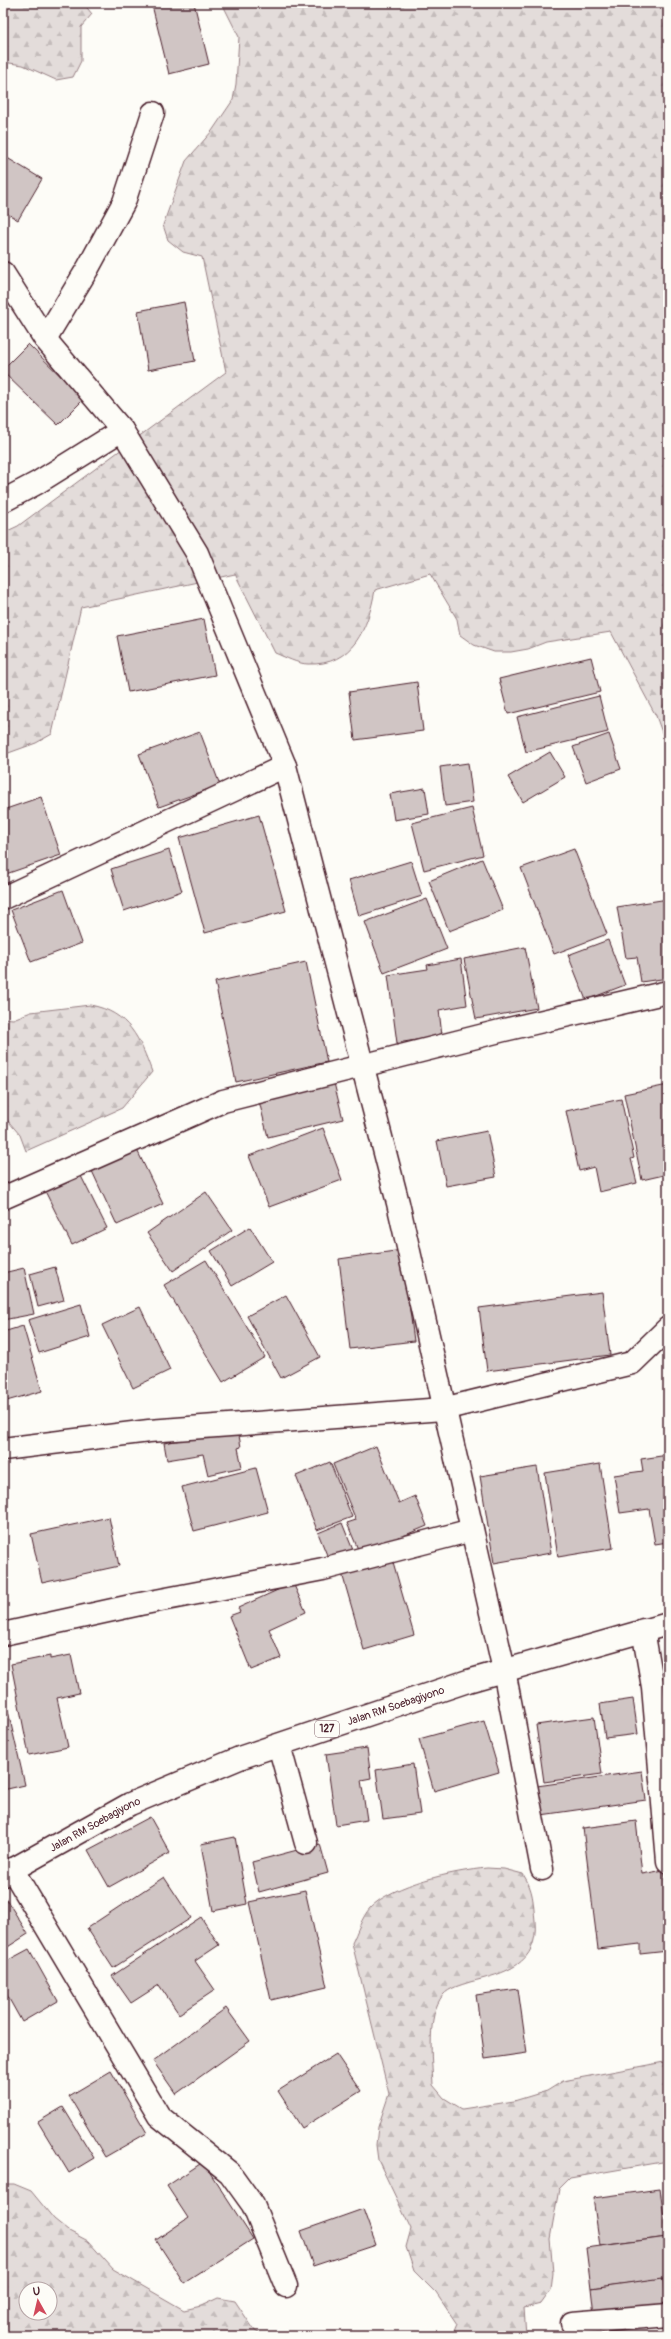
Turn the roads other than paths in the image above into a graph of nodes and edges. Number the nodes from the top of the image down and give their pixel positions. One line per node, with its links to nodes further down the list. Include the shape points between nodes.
1 (153, 113): 3 (street, via 124,202)
2 (3, 273): 3 (street)
3 (46, 339): 4 (street)
4 (122, 430): 5 (street); 6 (street, via 197,553)
5 (3, 501)
6 (285, 766): 7 (street); 9 (street)
7 (3, 898)
8 (668, 992): 9 (street, via 504,1030)
9 (362, 1067): 10 (street, via 223,1101); 12 (street, via 398,1203)
10 (3, 1198)
11 (668, 1328): 12 (street, via 632,1363)
12 (443, 1409): 13 (street, via 149,1431); 14 (street)
13 (3, 1448)
14 (472, 1530): 17 (street, via 324,1569 140,1604); 18 (street)
15 (668, 1624): 16 (street, Jalan RM Soebagiyono / 127)
16 (643, 1630): 18 (street, Jalan RM Soebagiyono / 127); 20 (street, via 653,1687)
17 (3, 1634)
18 (504, 1670): 19 (street, Jalan RM Soebagiyono / 127); 23 (street)
19 (279, 1745): 21 (street); 24 (street, Jalan RM Soebagiyono / 127, via 242,1757 130,1804)
20 (665, 1803): 22 (street)
21 (306, 1843)
22 (668, 1861)
23 (542, 1869)
24 (8, 1872): 25 (street, via 159,2116 230,2173 253,2205)
25 (286, 2286)
26 (668, 2315): 27 (street)
27 (572, 2323)

